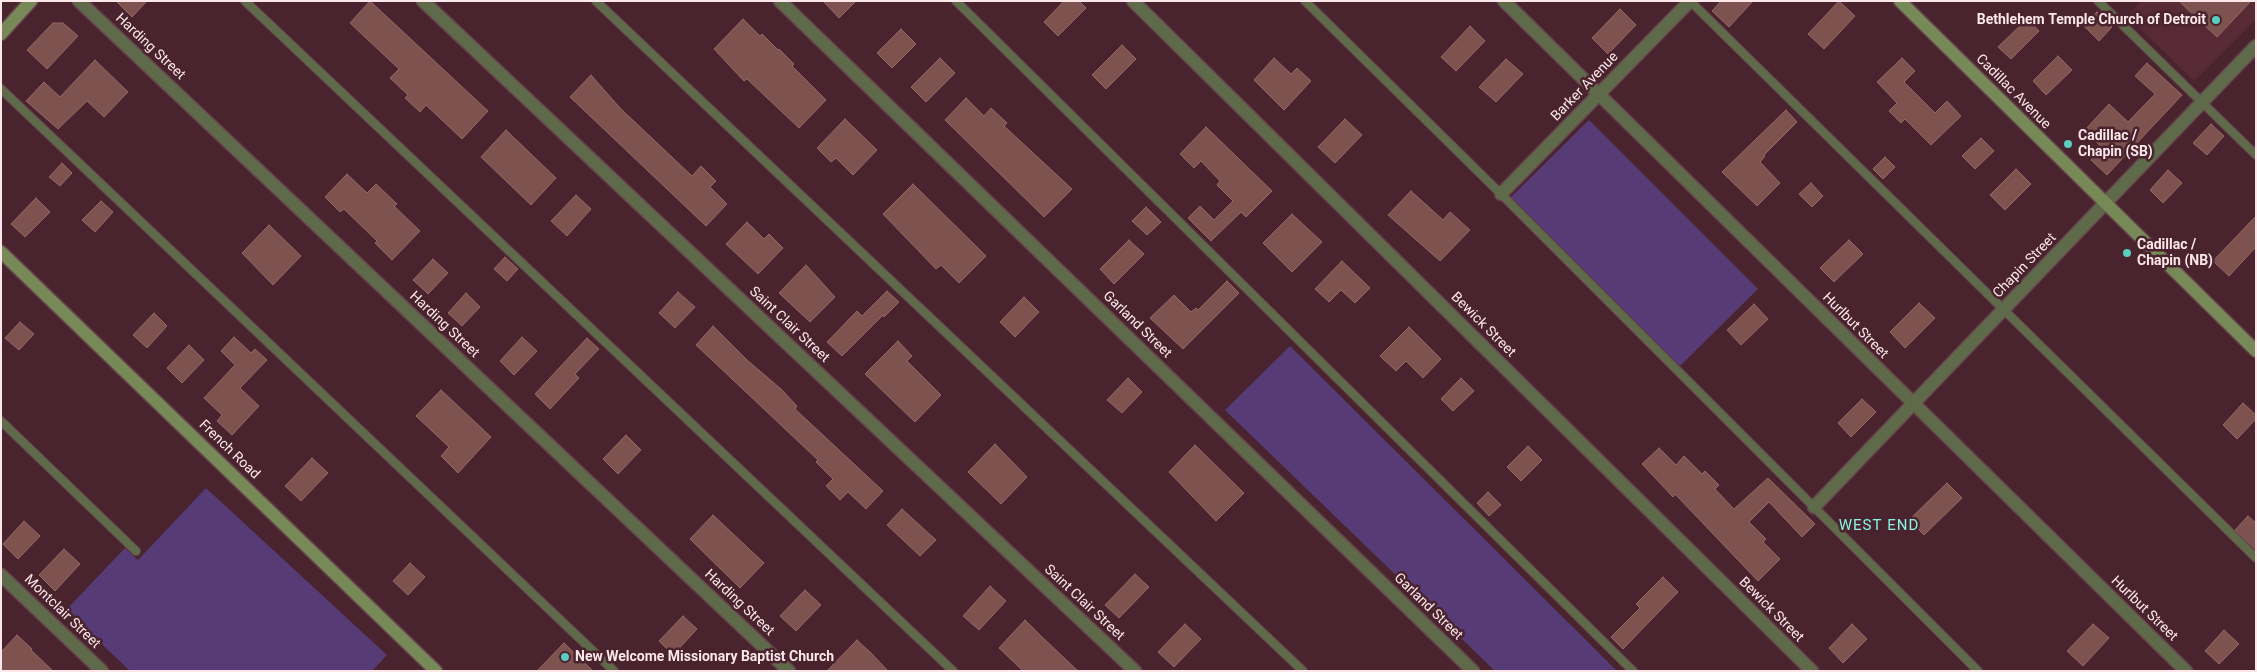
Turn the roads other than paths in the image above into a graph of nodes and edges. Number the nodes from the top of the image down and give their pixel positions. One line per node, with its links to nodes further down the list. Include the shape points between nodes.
1 (31, 1): 14 (street)
2 (79, 1): 34 (street, Harding Street)
3 (245, 1): 35 (lane)
4 (423, 1): 36 (street, Saint Clair Street)
5 (596, 1): 37 (lane)
6 (780, 1): 38 (street, Garland Street)
7 (956, 1): 39 (lane)
8 (1133, 1): 40 (street, Bewick Street)
9 (1305, 1): 20 (lane)
10 (1504, 1): 17 (street, Hurlbut Street)
11 (1690, 1): 17 (street, Barker Avenue); 23 (lane)
12 (1900, 1): 21 (street, Cadillac Avenue)
13 (2098, 1): 18 (lane)
14 (1, 34)
15 (2255, 49): 18 (street, Chapin Street)
16 (1, 90): 33 (lane)
17 (1599, 94): 20 (street, Barker Avenue); 25 (street, Hurlbut Street)
18 (2202, 103): 19 (lane); 21 (street, Chapin Street)
19 (2256, 155)
20 (1502, 194): 27 (lane)
21 (2106, 204): 23 (street, Chapin Street); 24 (street, Cadillac Avenue)
22 (1, 252): 32 (street, French Road)
23 (2003, 311): 25 (street, Chapin Street); 29 (lane)
24 (2256, 352)
25 (1913, 404): 27 (street, Chapin Street); 42 (street, Hurlbut Street)
26 (1, 421): 28 (lane)
27 (1814, 507): 41 (lane)
28 (136, 551)
29 (2256, 558)
30 (1, 575): 31 (street, Montclair Street)
31 (102, 671)
32 (436, 671)
33 (614, 671)
34 (789, 671)
35 (953, 671)
36 (1134, 671)
37 (1303, 671)
38 (1473, 671)
39 (1633, 671)
40 (1812, 671)
41 (1978, 671)
42 (2186, 671)

